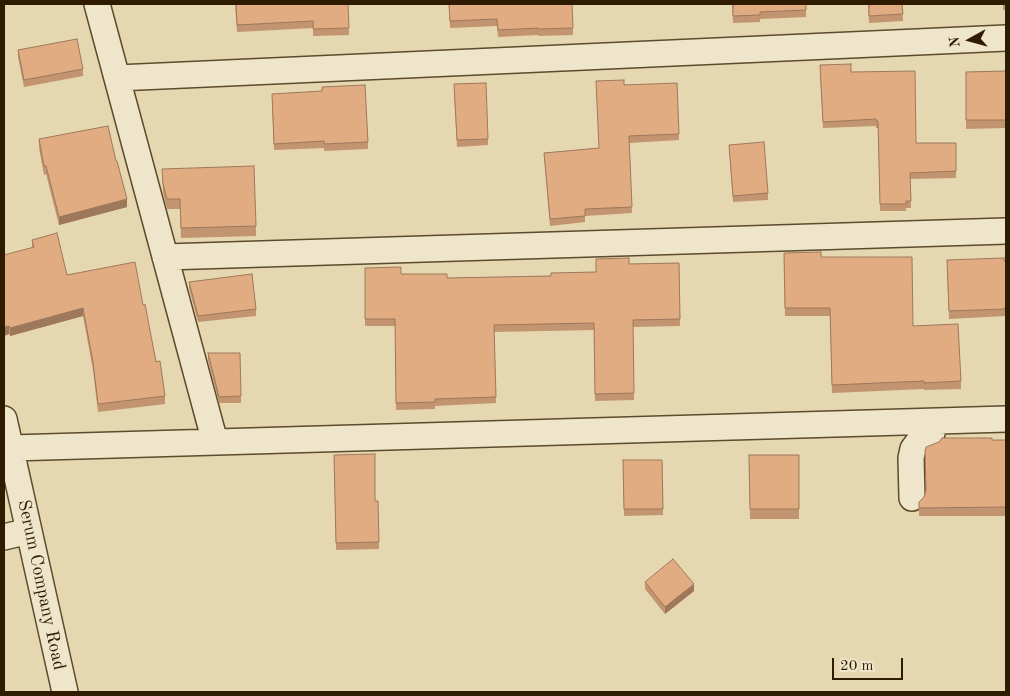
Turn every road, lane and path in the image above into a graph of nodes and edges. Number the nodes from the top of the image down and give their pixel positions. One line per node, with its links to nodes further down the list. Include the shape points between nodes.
1 (97, 4): 3 (street)
2 (1006, 38): 3 (street)
3 (117, 78): 5 (street)
4 (1006, 231): 5 (street)
5 (165, 257): 9 (street)
6 (1006, 419): 8 (street)
7 (4, 420): 10 (street, Serum Company Road)
8 (932, 422): 9 (street); 11 (street, via 930,439 920,441 913,449)
9 (215, 442): 10 (street)
10 (11, 448): 12 (street, Serum Company Road)
11 (912, 498)
12 (29, 531): 13 (street); 14 (street, Serum Company Road)
13 (4, 537)
14 (65, 692)

